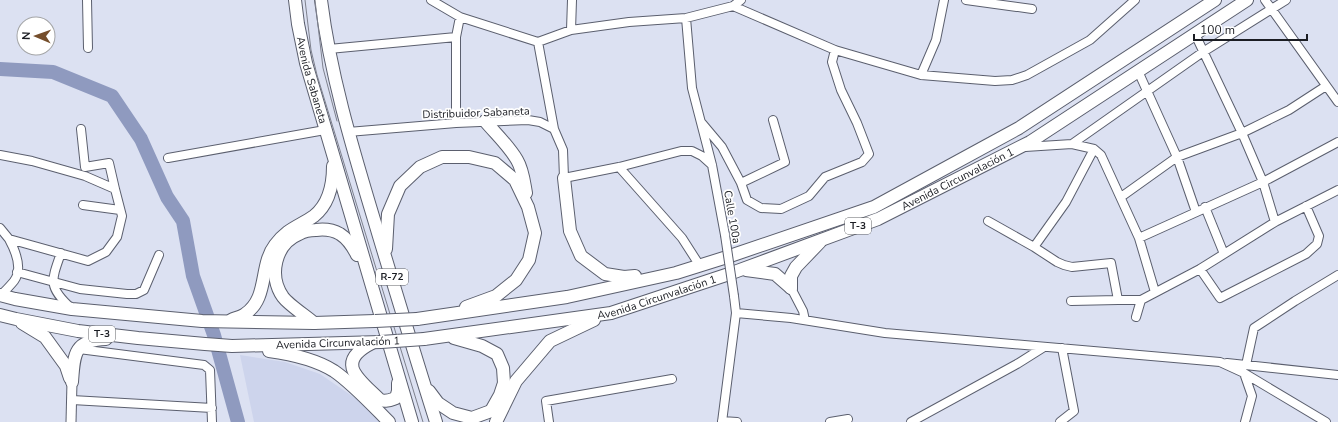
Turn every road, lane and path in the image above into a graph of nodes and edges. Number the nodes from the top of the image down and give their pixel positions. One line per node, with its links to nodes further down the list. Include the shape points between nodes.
1 (86, 0): 23 (street)
2 (295, 0): 37 (main road, Avenida Sabaneta / R-72, via 306,62)
3 (321, 0): 24 (main road, Avenida Sabaneta / R-72)
4 (431, 0): 17 (street)
5 (572, 0): 19 (street)
6 (741, 0): 14 (street)
7 (944, 0): 28 (street, via 936,40)
8 (966, 0): 15 (street)
9 (1135, 0): 28 (street, via 1090,40 1027,76 995,81)
10 (1215, 0): 76 (main road, Avenida Circunvalación 1 / T-3, via 1019,128 874,207)
11 (1247, 0): 20 (main road, Avenida Circunvalación 1 / T-3)
12 (1266, 0): 16 (street)
13 (1286, 0): 16 (street)
14 (733, 6): 18 (street); 25 (street)
15 (1032, 9)
16 (1272, 9): 26 (street); 29 (street)
17 (460, 17): 21 (street); 22 (street)
18 (686, 18): 19 (street); 32 (street, Calle 100a, via 692,88)
19 (572, 30): 22 (street)
20 (1195, 34): 26 (street); 27 (main road, Avenida Circunvalación 1 / T-3)
21 (456, 37): 24 (street); 35 (street)
22 (538, 42): 38 (street)
23 (88, 48)
24 (329, 49): 39 (main road, Avenida Sabaneta / R-72)
25 (835, 50): 28 (street); 55 (street, via 832,62 841,90 869,154 862,162 825,176 810,196 781,209 760,208 746,200)
26 (1203, 52): 30 (street); 40 (street)
27 (1138, 71): 30 (street); 43 (main road, Avenida Circunvalación 1 / T-3, via 1030,142)
28 (921, 75)
29 (1326, 86): 31 (street); 40 (street, via 1289,110)
30 (1146, 90): 42 (street); 46 (street)
31 (1338, 102)
32 (700, 120): 49 (street, Calle 100a); 55 (street, via 722,147)
33 (773, 120): 55 (street, via 785,162)
34 (485, 121): 35 (street, Distribuidor Sabaneta); 38 (street, Distribuidor Sabaneta, via 528,120 540,122); 61 (main road, via 518,161)
35 (456, 123): 39 (street, Distribuidor Sabaneta)
36 (81, 129): 50 (street)
37 (325, 130): 47 (street); 48 (main road, Avenida Sabaneta / R-72)
38 (554, 130): 53 (street, via 563,150)
39 (348, 132): 75 (main road, R-72)
40 (1242, 133): 46 (street); 54 (street)
41 (1338, 142): 54 (street)
42 (1072, 144): 43 (street); 44 (street)
43 (1016, 148): 70 (main road, Avenida Circunvalación 1 / T-3, via 878,219)
44 (1094, 149): 58 (street, via 1101,155); 71 (street, via 1066,202)
45 (0, 155): 52 (street)
46 (1177, 157): 58 (street); 64 (street)
47 (168, 158)
48 (334, 159): 82 (main road, R-72); 98 (main road, via 330,193 322,208 290,229 274,246 266,267 263,287 252,308)
49 (712, 165): 51 (street, via 692,151 681,151); 92 (street, Calle 100a, bridge)
50 (85, 166): 52 (street); 56 (street, via 108,164)
51 (619, 167): 53 (street); 76 (street, via 682,238)
52 (85, 176): 56 (street)
53 (564, 178): 80 (main road, via 570,231 581,256 605,274 624,277)
54 (1263, 182): 62 (street); 66 (street)
55 (741, 183)
56 (115, 189): 63 (street)
57 (1338, 190): 60 (street)
58 (1121, 197): 69 (street)
59 (83, 205): 63 (street)
60 (1306, 206): 66 (street); 78 (street, via 1319,236 1317,244 1306,254 1220,298)
61 (528, 207): 75 (main road, via 515,180 495,163 469,157 442,157 420,167 400,186 388,214); 94 (main road, via 535,233 529,260 516,280 496,296)
62 (1205, 208): 64 (street); 73 (street)
63 (120, 210): 72 (street, via 122,216 117,237 106,252 88,261)
64 (1196, 212): 69 (street)
65 (988, 221): 71 (street)
66 (1275, 222): 73 (street)
67 (0, 228): 68 (street)
68 (9, 238): 72 (street); 79 (street, via 15,250)
69 (1139, 238): 85 (street)
70 (823, 239): 77 (main road, Avenida Circunvalación 1 / T-3); 84 (main road, via 796,267 791,276)
71 (1034, 247): 87 (street, via 1064,265 1111,263)
72 (61, 254): 83 (street)
73 (1224, 254): 78 (street)
74 (159, 255): 83 (street, via 144,290 136,294 80,289)
75 (386, 258): 112 (main road, R-72)
76 (700, 266): 80 (main road, Avenida Circunvalación 1 / T-3)
77 (742, 269): 84 (main road, via 775,274); 91 (main road, Avenida Circunvalación 1 / T-3)
78 (1200, 269): 85 (street)
79 (17, 272): 83 (street); 86 (street, via 15,280)
80 (676, 272): 94 (main road, Avenida Circunvalación 1 / T-3, via 567,297)
81 (1338, 275): 107 (street, via 1254,328)
82 (369, 279): 99 (main road, via 352,245 340,234 325,229 309,230 290,239 276,260 278,284 284,297); 109 (main road, R-72)
83 (53, 282): 90 (street, via 59,298)
84 (791, 288): 97 (street)
85 (1155, 292): 88 (street)
86 (0, 295): 90 (main road, Avenida Circunvalación 1 / T-3)
87 (1118, 300): 88 (street); 89 (street)
88 (1141, 300): 95 (street)
89 (1071, 301)
90 (72, 309): 98 (main road, Avenida Circunvalación 1 / T-3)
91 (611, 313): 100 (main road, Avenida Circunvalación 1 / T-3); 122 (main road, via 550,341 516,381)
92 (736, 313): 97 (street); 116 (street, Calle 100a)
93 (0, 315): 96 (main road, Avenida Circunvalación 1 / T-3)
94 (442, 316): 99 (main road, Avenida Circunvalación 1 / T-3, bridge)
95 (1136, 317)
96 (16, 319): 101 (main road, Avenida Circunvalación 1 / T-3, via 78,331); 111 (main road, via 45,337 66,366)
97 (805, 320): 104 (street, via 885,333)
98 (224, 322): 99 (main road, Avenida Circunvalación 1 / T-3)
99 (314, 323)
100 (447, 337): 102 (main road, Avenida Circunvalación 1 / T-3, bridge); 112 (main road, via 482,346 497,354 503,368 504,383 500,395 491,411 472,418 453,413 438,403)
101 (138, 338): 103 (main road, Avenida Circunvalación 1 / T-3); 106 (main road, via 94,340 85,342)
102 (377, 342): 103 (main road, Avenida Circunvalación 1 / T-3); 109 (main road, via 355,355 352,369 356,377 384,401 396,398)
103 (232, 346): 119 (main road, via 291,354 317,363 334,372)
104 (1044, 347): 105 (street); 126 (street)
105 (1062, 348): 107 (street, via 1220,362); 127 (street, via 1074,411)
106 (79, 349): 111 (main road, via 74,361); 114 (street, via 204,365 210,370)
107 (1245, 369): 108 (street); 128 (street, via 1252,396); 129 (street)
108 (1338, 375)
109 (398, 379): 120 (main road, R-72)
110 (672, 379): 123 (street, via 546,401)
111 (72, 382): 113 (street)
112 (424, 384): 121 (main road, R-72)
113 (72, 400): 114 (street); 117 (street)
114 (212, 408): 118 (street)
115 (848, 419): 125 (street)
116 (722, 421): 124 (street)
117 (71, 422)
118 (212, 422)
119 (389, 422)
120 (412, 422)
121 (436, 422)
122 (496, 422)
123 (549, 422)
124 (736, 422)
125 (830, 422)
126 (911, 422)
127 (1060, 422)
128 (1245, 422)
129 (1326, 422)

